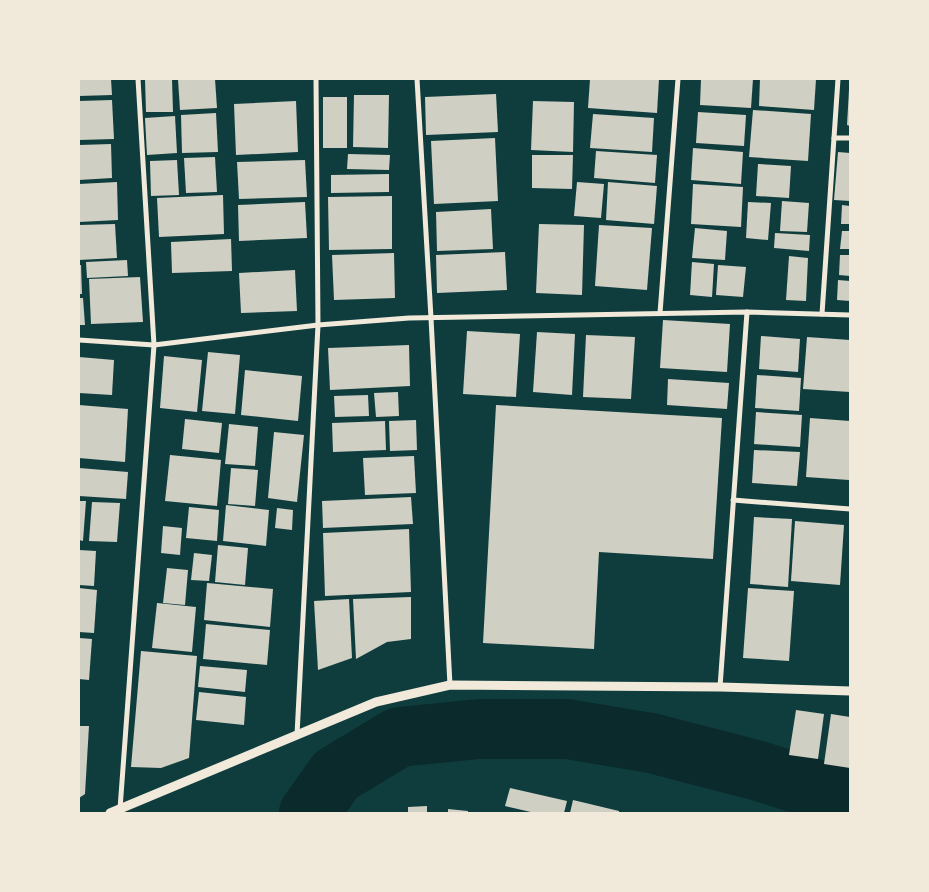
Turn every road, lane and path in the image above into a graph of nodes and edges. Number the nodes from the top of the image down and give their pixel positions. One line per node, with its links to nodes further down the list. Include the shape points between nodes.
1 (138, 79): 15 (street)
2 (316, 79): 13 (street)
3 (417, 79): 12 (street)
4 (678, 79): 9 (street)
5 (838, 79): 6 (street)
6 (834, 138): 7 (street); 10 (street)
7 (850, 138)
8 (747, 312): 9 (street); 10 (street); 16 (street)
9 (660, 313): 12 (street)
10 (822, 314): 11 (street)
11 (850, 315)
12 (431, 318): 13 (street); 18 (street)
13 (318, 325): 15 (street); 21 (street)
14 (79, 340): 15 (street)
15 (154, 344): 22 (street)
16 (733, 500): 17 (street); 19 (street)
17 (850, 509)
18 (450, 685): 19 (street); 21 (street, via 376,702)
19 (720, 687): 20 (street)
20 (850, 691)
21 (297, 735): 22 (street)
22 (120, 809): 23 (street)
23 (110, 813)

